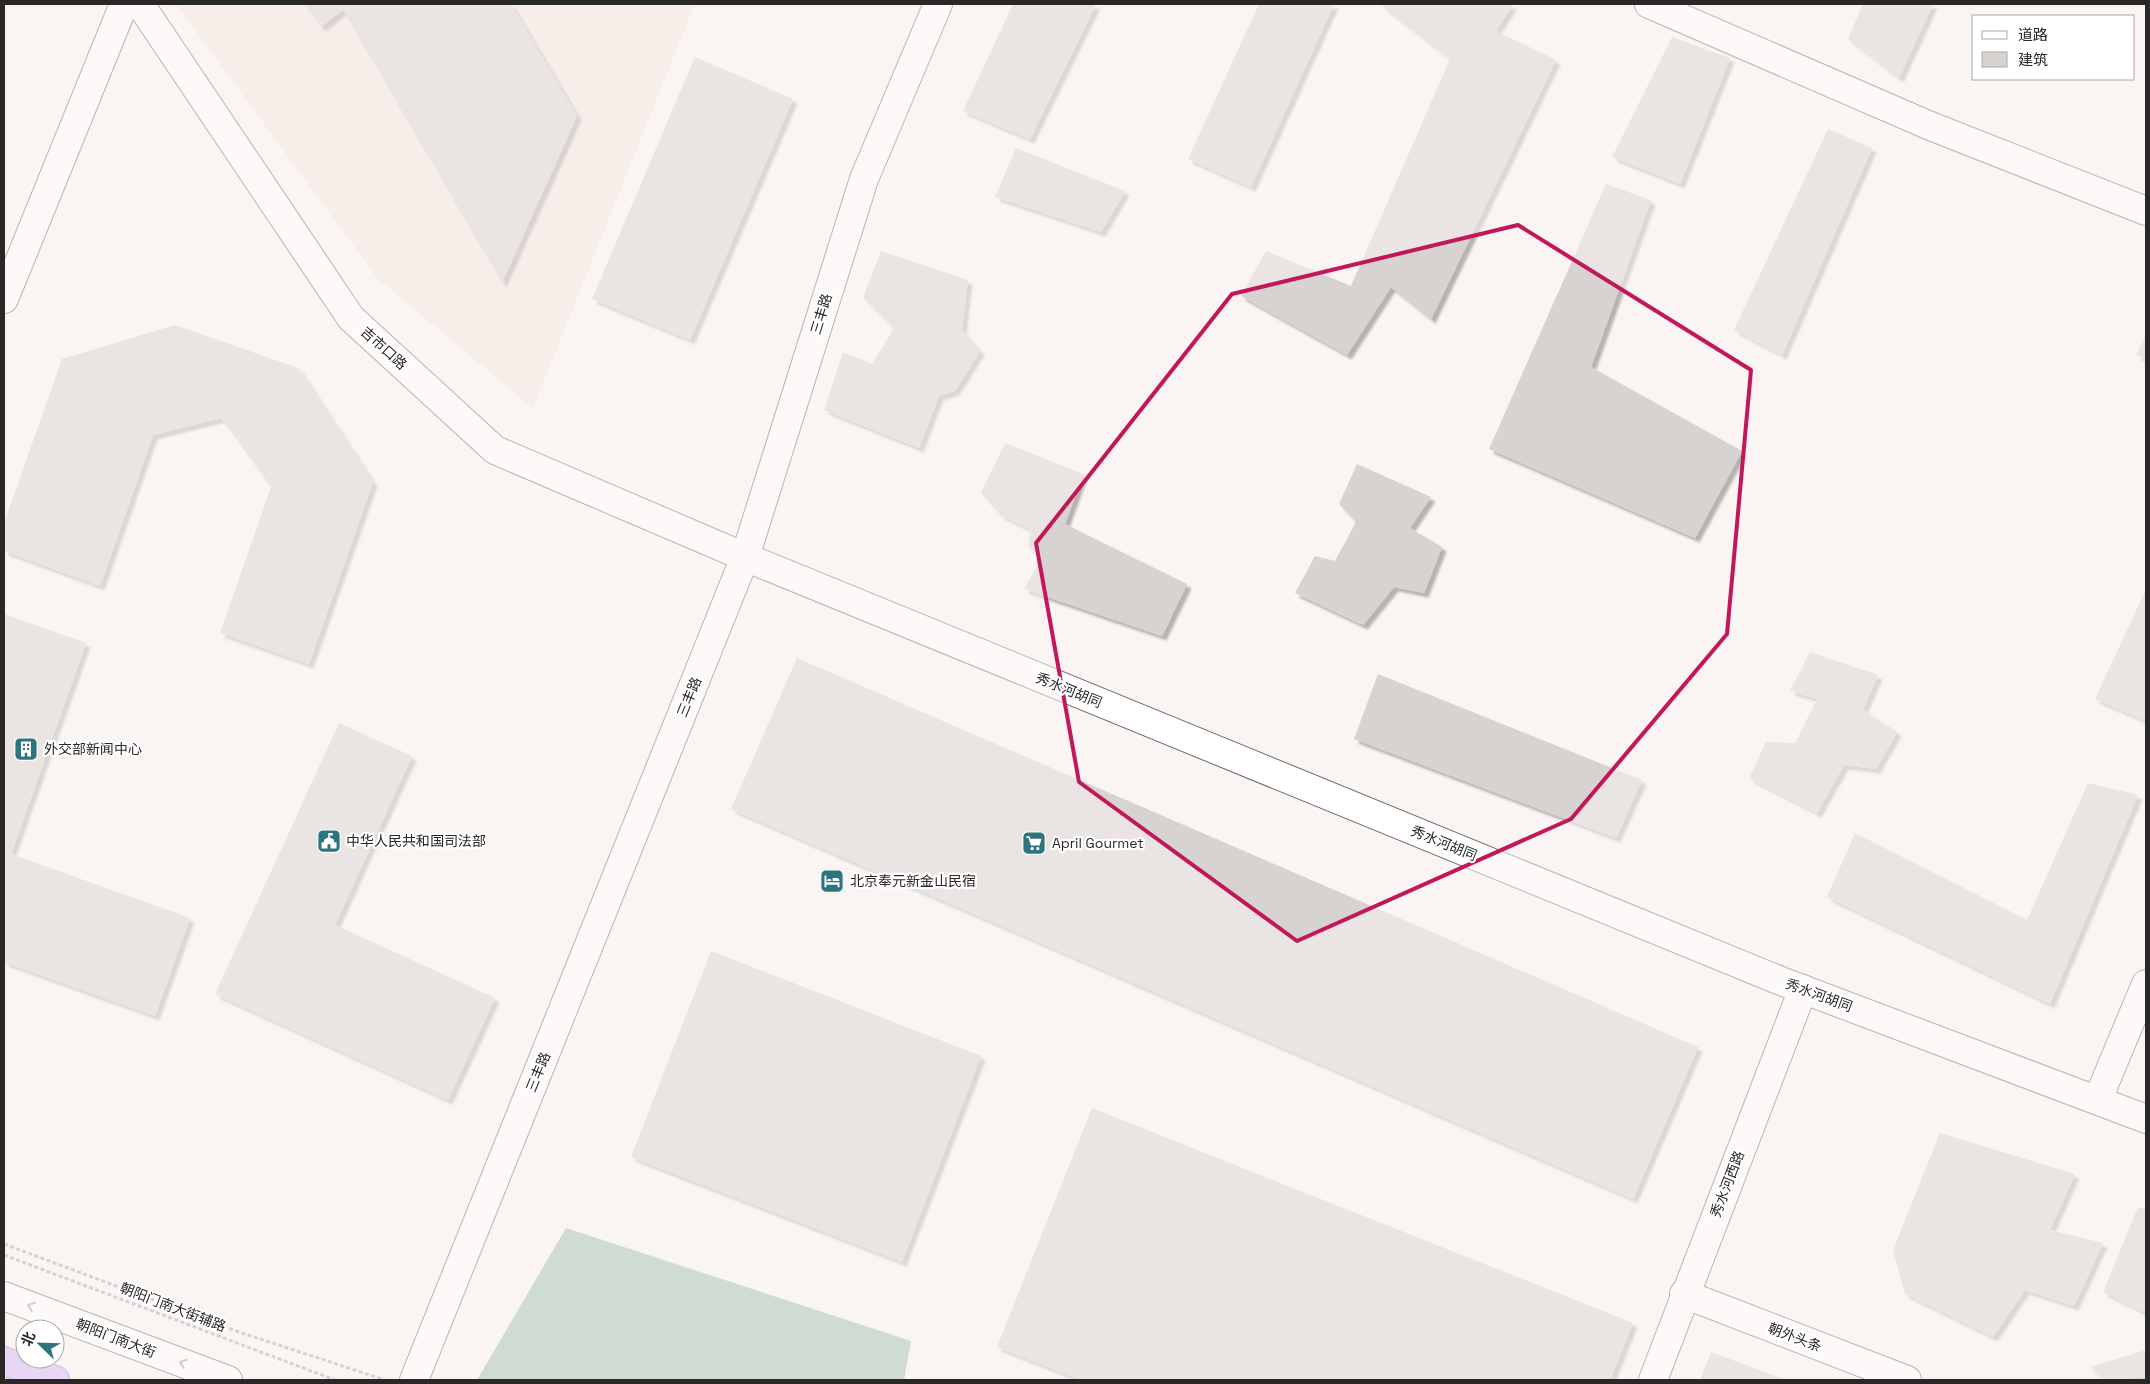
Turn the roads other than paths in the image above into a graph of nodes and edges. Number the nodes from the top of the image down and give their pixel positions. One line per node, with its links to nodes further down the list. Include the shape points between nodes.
1 (124, 4): 6 (street)
2 (140, 4): 7 (street, 吉市口路, via 351,318 496,450)
3 (938, 4): 7 (street, 三丰路, via 864,179)
4 (1648, 4): 5 (street, via 1928,126)
5 (2146, 211)
6 (4, 299)
7 (745, 558): 9 (street, 秀水河胡同); 17 (street, 三丰路)
8 (2146, 984): 10 (street)
9 (1803, 989): 10 (street, 秀水河胡同); 12 (street, 秀水河西路)
10 (2098, 1099): 11 (street, 秀水河胡同)
11 (2146, 1119)
12 (1684, 1294): 18 (street, 秀水河西路); 19 (street, 朝外头条)
13 (4, 1296): 16 (street, 朝阳门南大街, one-way to 13)
14 (4, 1361): 15 (highway)
15 (54, 1380)
16 (228, 1380)
17 (414, 1380)
18 (1652, 1380)
19 (1907, 1380)

